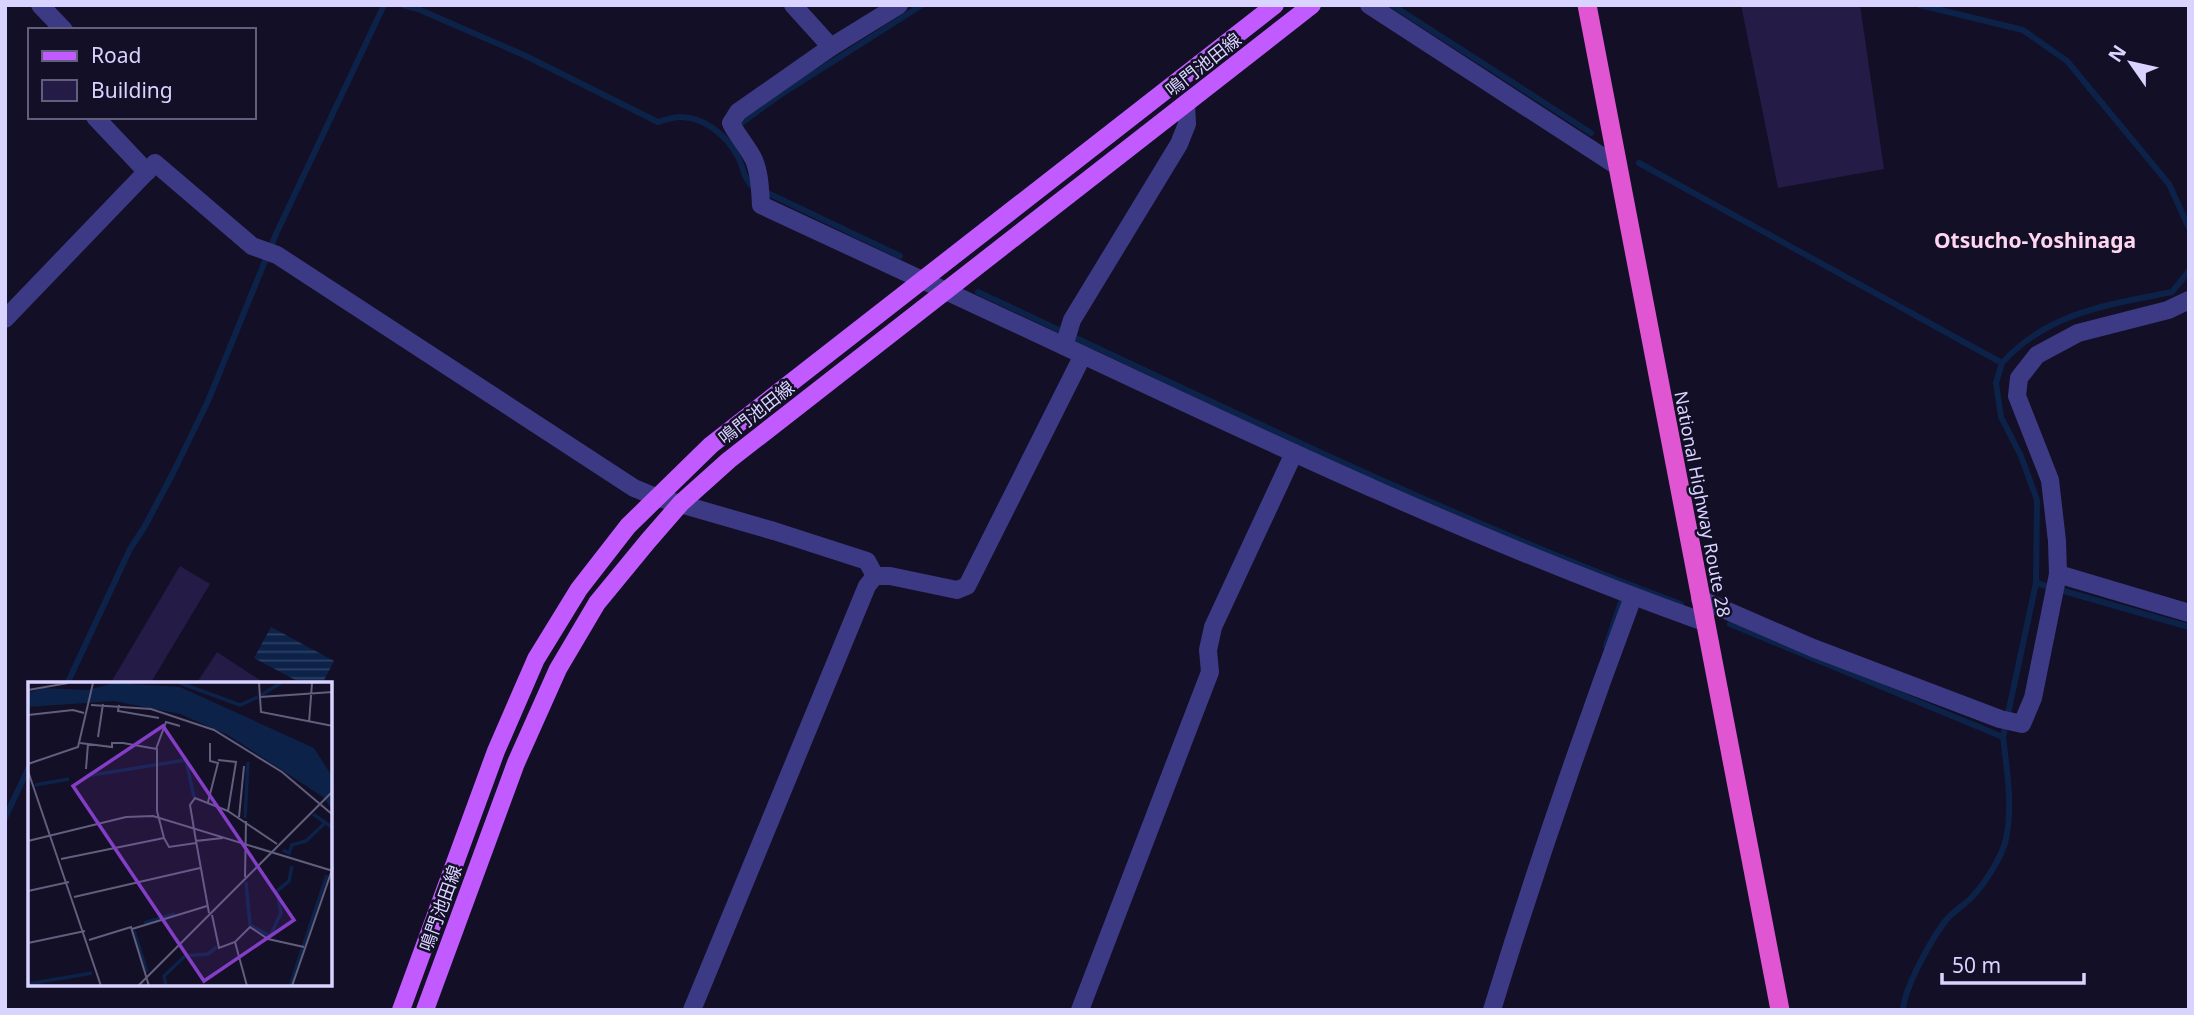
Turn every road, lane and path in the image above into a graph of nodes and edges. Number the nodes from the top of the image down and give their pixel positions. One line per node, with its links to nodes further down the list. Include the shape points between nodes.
1 (40, 5): 8 (street)
2 (793, 5): 9 (street)
3 (899, 5): 9 (street)
4 (1275, 5): 14 (main road, 鳴門池田線)
5 (1312, 5): 10 (main road, 鳴門池田線)
6 (1369, 5): 12 (street)
7 (1587, 5): 12 (highway, National Highway Route 28)
8 (62, 28)
9 (831, 47): 14 (street, via 738,112 731,122 754,160 761,205)
10 (1186, 104): 15 (main road, 鳴門池田線); 18 (street, via 1187,124 1179,144 1072,320)
11 (97, 119): 13 (street)
12 (1617, 166): 26 (highway, National Highway Route 28)
13 (147, 172): 17 (street); 21 (street, via 155,163 252,246 277,255 634,488)
14 (924, 279): 15 (street); 21 (main road, 鳴門池田線, via 711,445)
15 (947, 290): 18 (street); 22 (main road, 鳴門池田線, via 729,460)
16 (2189, 300): 24 (street, via 2168,310 2078,333 2037,355 2019,378 2017,396 2050,480)
17 (5, 318)
18 (1065, 342): 19 (street)
19 (1083, 355): 20 (street); 23 (street, via 967,586 957,590)
20 (1294, 453): 25 (street); 32 (street, via 1213,627 1210,672)
21 (656, 497): 22 (street); 29 (main road, 鳴門池田線, via 579,589 537,660 496,751)
22 (681, 503): 23 (street, via 867,561); 30 (main road, 鳴門池田線, via 597,603 558,669 516,763)
23 (875, 576): 31 (street)
24 (2056, 584): 26 (street, via 2033,698 2022,724 1813,648); 27 (street)
25 (1626, 594): 28 (street); 33 (street)
26 (1700, 599): 28 (highway, National Highway Route 28)
27 (2189, 612)
28 (1704, 622): 34 (highway, National Highway Route 28)
29 (401, 1010)
30 (425, 1010)
31 (692, 1010)
32 (1080, 1010)
33 (1492, 1010)
34 (1780, 1010)

